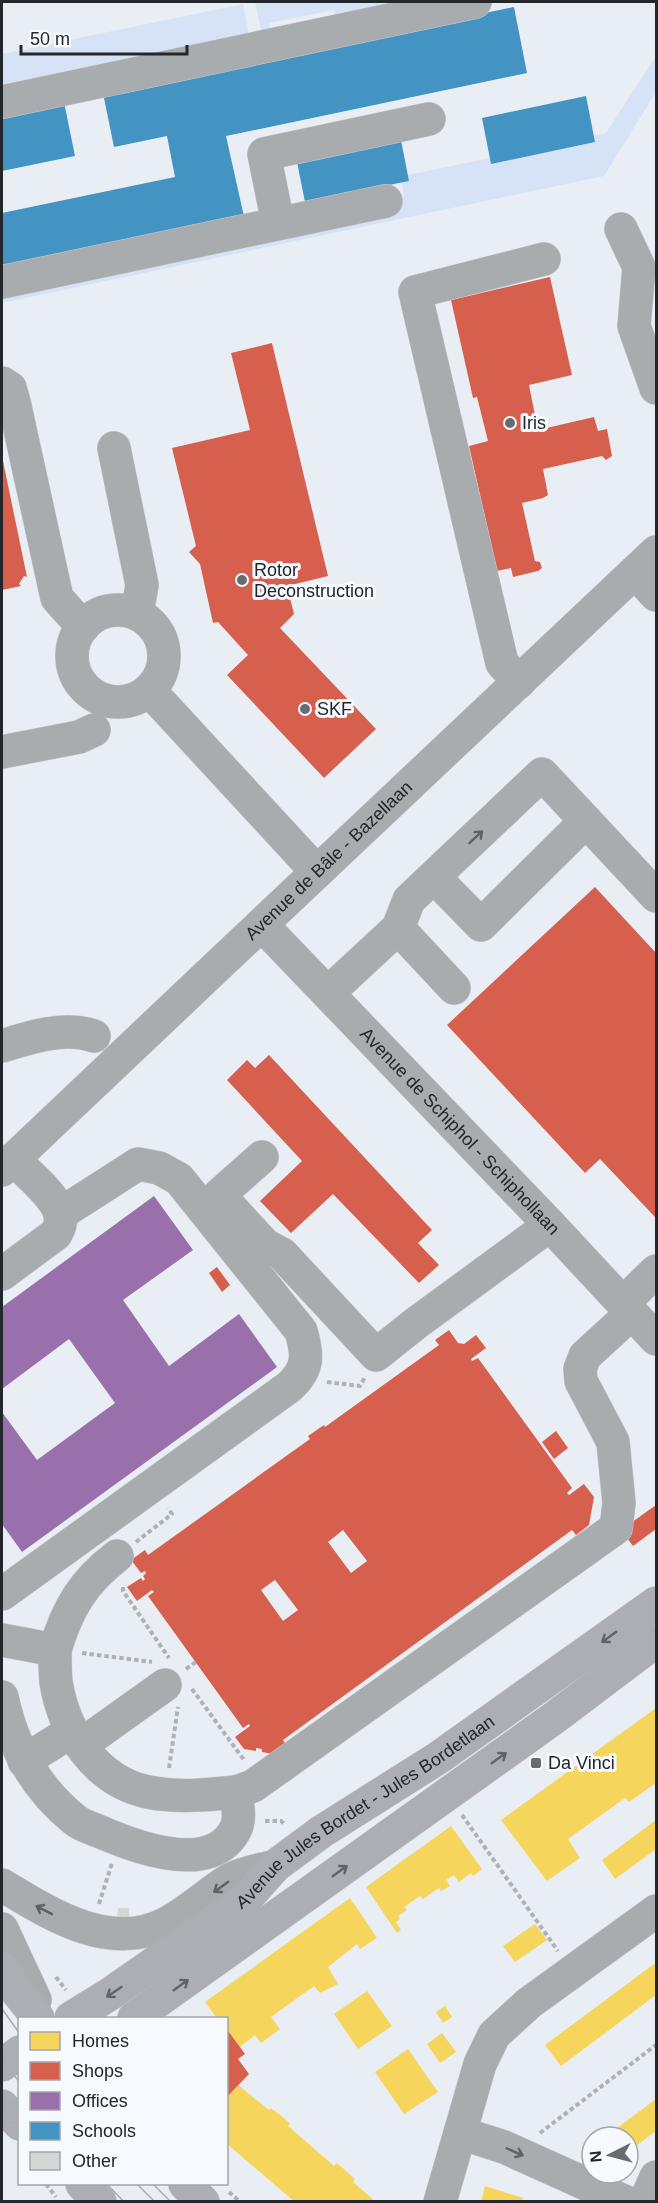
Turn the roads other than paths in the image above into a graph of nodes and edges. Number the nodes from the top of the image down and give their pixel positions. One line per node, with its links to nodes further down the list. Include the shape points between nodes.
1 (475, 2): 2 (street)
2 (2, 102)
3 (429, 119): 5 (street, via 264,154)
4 (386, 201): 5 (street)
5 (278, 223): 8 (street)
6 (621, 229): 10 (street, via 639,267 634,326)
7 (544, 259): 15 (street, via 414,292 502,663)
8 (2, 282)
9 (2, 384): 14 (street, via 10,388 14,402 57,597)
10 (657, 388)
11 (114, 448): 13 (street, via 142,585)
12 (649, 573): 15 (street, Avenue de Bâle - Bazellaan)
13 (137, 614): 14 (street, via 108,611); 16 (street, via 150,622 164,649 164,664)
14 (82, 627): 16 (street, via 73,656 76,675 83,686 104,700 120,702 136,699)
15 (519, 682): 20 (street, Avenue de Bâle - Bazellaan)
16 (149, 690): 20 (street)
17 (94, 730): 18 (street, via 79,737)
18 (2, 752)
19 (586, 821): 21 (street, one-way to 19, via 542,774); 21 (street, via 481,925); 22 (street)
20 (317, 872): 23 (street, Avenue de Bâle - Bazellaan)
21 (434, 877): 24 (street, via 409,900)
22 (657, 896)
23 (261, 925): 26 (street, Avenue de Schiphol - Schiphollaan); 30 (street, Avenue de Bâle - Bazellaan)
24 (398, 928): 25 (street); 26 (street)
25 (454, 988)
26 (328, 993): 32 (street, Avenue de Schiphol - Schiphollaan)
27 (94, 1036): 28 (street, via 82,1031 66,1032)
28 (2, 1046)
29 (262, 1157): 32 (street, via 219,1195 265,1245 282,1254 376,1355)
30 (7, 1165): 31 (street, via 54,1202)
31 (60, 1214): 34 (street, via 56,1234); 38 (street, via 138,1164 159,1168 179,1179 301,1331 305,1364 289,1388)
32 (550, 1225): 35 (street, Avenue de Schiphol - Schiphollaan)
33 (657, 1271): 35 (street)
34 (2, 1274)
35 (627, 1308): 36 (street, Avenue de Schiphol - Schiphollaan); 47 (street, via 585,1356 580,1369 581,1381 613,1442 619,1503 616,1528)
36 (657, 1339)
37 (123, 1561): 42 (street, via 104,1566 78,1595 63,1622)
38 (2, 1594)
39 (657, 1603): 48 (main road, Avenue Jules Bordet - Jules Bordetlaan, one-way to 48, via 438,1758)
40 (2, 1640): 42 (street)
41 (657, 1641): 56 (main road, Avenue Jules Bordet - Jules Bordetlaan, one-way to 41)
42 (55, 1650): 45 (street, via 56,1682)
43 (174, 1680): 45 (street)
44 (2, 1697): 46 (street)
45 (76, 1738): 46 (street); 47 (street, via 101,1770 119,1782 147,1792 183,1796)
46 (24, 1761): 47 (street, via 54,1801 76,1822 157,1852 200,1853 224,1844 237,1827)
47 (244, 1789)
48 (275, 1866): 49 (street, one-way to 49, via 233,1878 166,1924 131,1933 92,1931 69,1923); 55 (main road, Avenue Jules Bordet - Jules Bordetlaan, one-way to 55, via 245,1900)
49 (2, 1885)
50 (657, 1911): 59 (street, via 529,2003 494,2035 480,2064)
51 (2, 1929): 54 (street)
52 (2, 1968): 53 (main road)
53 (36, 2017)
54 (42, 2017)
55 (74, 2017)
56 (137, 2017)
57 (18, 2053): 58 (main road)
58 (2, 2064)
59 (460, 2133): 67 (street); 68 (street, one-way to 68, via 504,2147)
60 (657, 2177): 69 (street)
61 (75, 2185): 64 (street)
62 (83, 2185): 65 (main road)
63 (186, 2185): 66 (main road)
64 (80, 2202)
65 (100, 2202)
66 (203, 2202)
67 (440, 2202)
68 (626, 2202)
69 (645, 2202)

